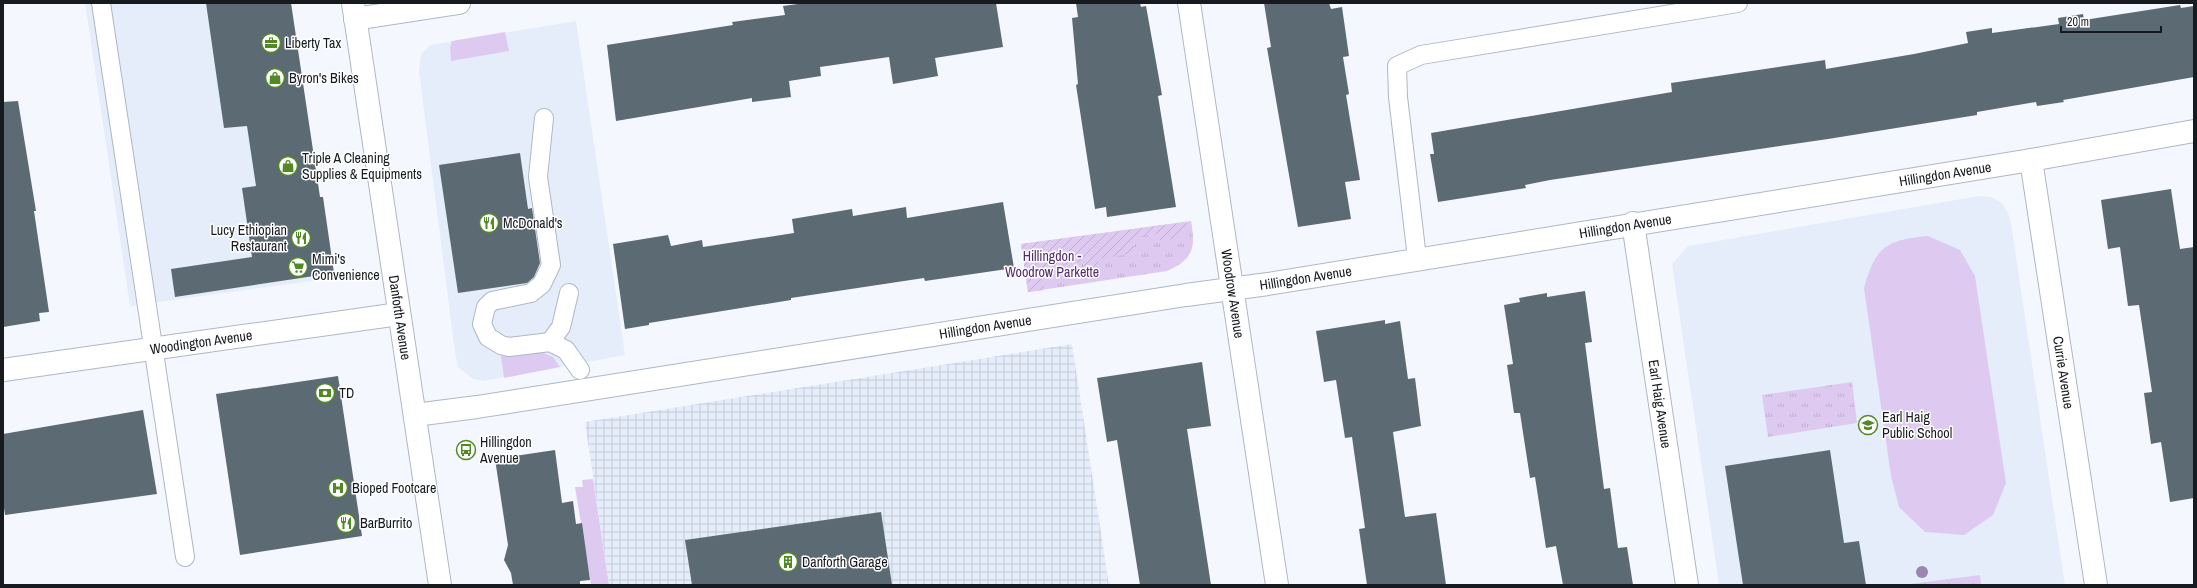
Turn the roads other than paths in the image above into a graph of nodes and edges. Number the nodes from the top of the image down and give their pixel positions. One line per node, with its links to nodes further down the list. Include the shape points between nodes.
1 (101, 3): 15 (lane)
2 (459, 3): 5 (street)
3 (1189, 3): 11 (street, Woodrow Avenue)
4 (1738, 3): 10 (lane, via 1421,55 1397,66 1398,97)
5 (354, 11): 13 (street, Danforth Avenue)
6 (544, 118): 14 (lane, via 538,177 551,265 542,284 531,293 492,301 486,307 482,324 488,337 501,345 509,347)
7 (2194, 131): 8 (street, Hillingdon Avenue)
8 (2031, 160): 9 (street, Hillingdon Avenue); 23 (street, Currie Avenue)
9 (1633, 223): 10 (street, Hillingdon Avenue); 22 (street, Earl Haig Avenue)
10 (1417, 258): 11 (street, Hillingdon Avenue)
11 (1232, 289): 18 (street, Hillingdon Avenue, via 477,408); 21 (street, Woodrow Avenue)
12 (569, 293): 14 (lane, via 561,327)
13 (399, 314): 15 (street, Woodington Avenue); 18 (street, Danforth Avenue)
14 (550, 342): 17 (lane, via 566,350)
15 (152, 348): 16 (street, Woodington Avenue); 19 (lane)
16 (3, 370)
17 (580, 370)
18 (415, 415): 20 (street, Danforth Avenue)
19 (185, 557)
20 (440, 585)
21 (1277, 585)
22 (1687, 585)
23 (2096, 585)

